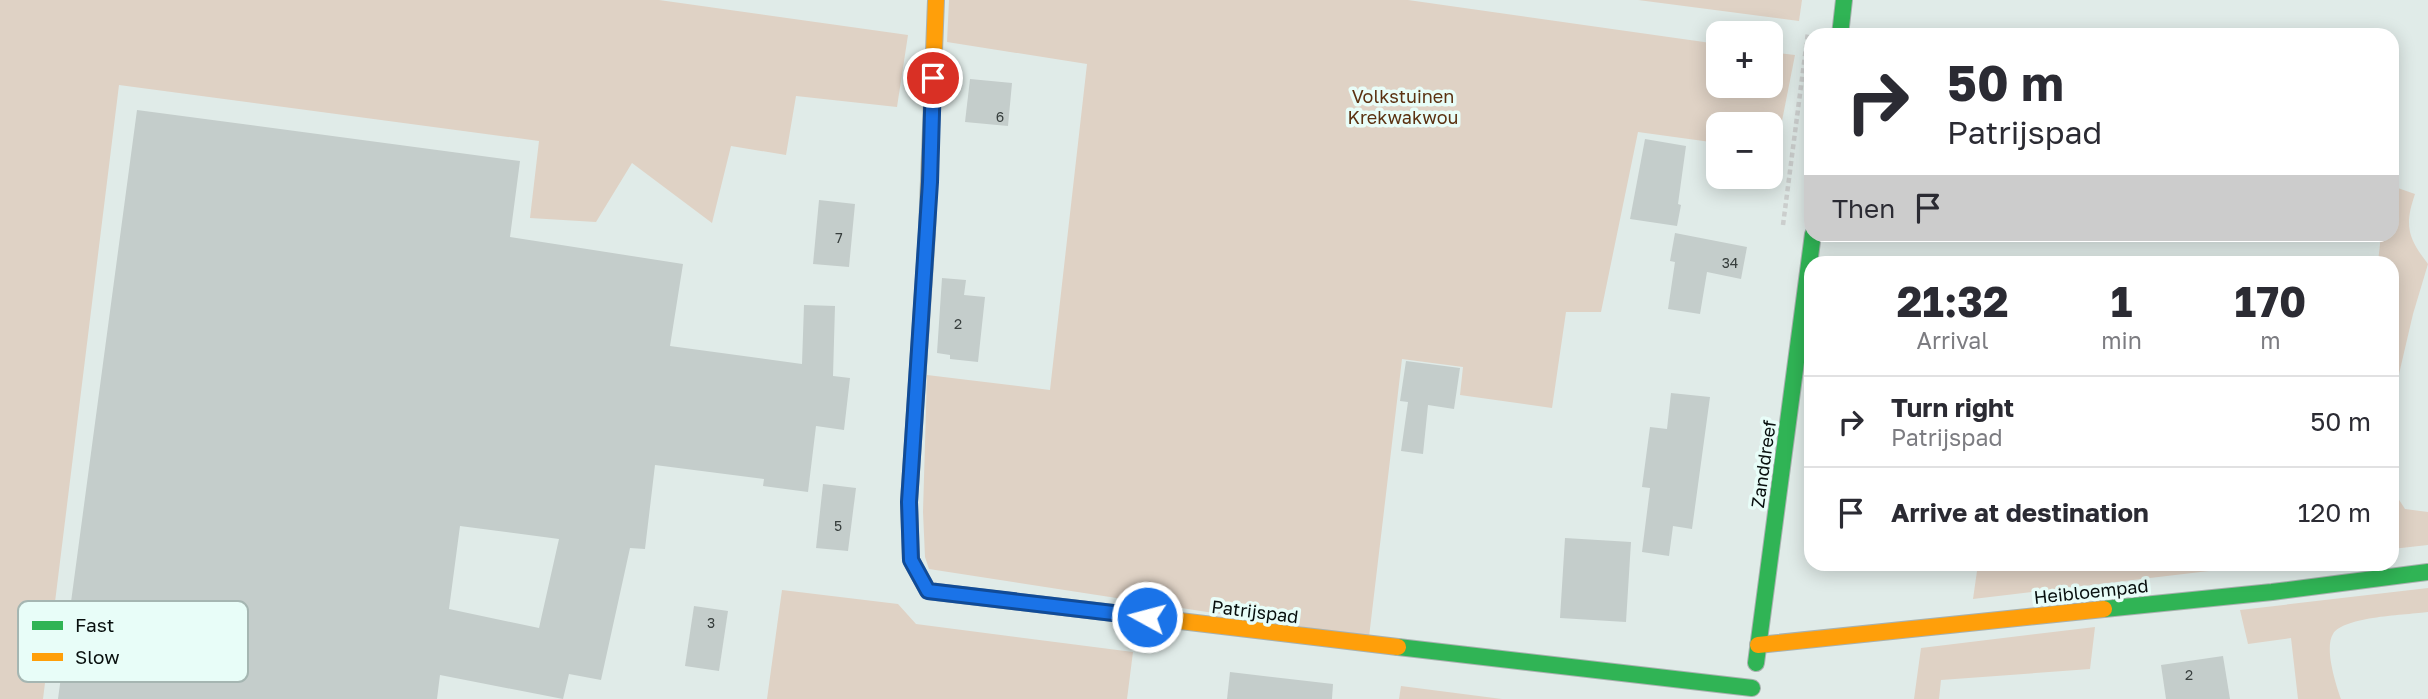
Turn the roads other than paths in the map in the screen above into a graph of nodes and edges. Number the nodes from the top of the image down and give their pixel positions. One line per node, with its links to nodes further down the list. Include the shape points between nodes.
1 (936, 0): 7 (street, Patrijspad, via 930,182 909,502 911,560 928,591 1708,684)
2 (1844, 0): 3 (street)
3 (1841, 28)
4 (1804, 301): 6 (street, Zanddreef)
5 (2428, 572): 6 (street, Heibloempad)
6 (1758, 645): 7 (street, Zanddreef)
7 (1751, 693)

